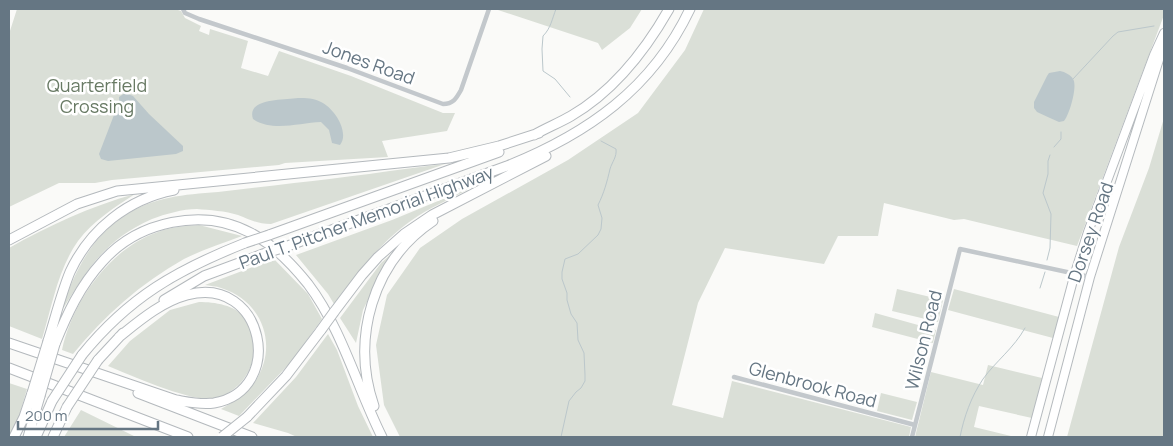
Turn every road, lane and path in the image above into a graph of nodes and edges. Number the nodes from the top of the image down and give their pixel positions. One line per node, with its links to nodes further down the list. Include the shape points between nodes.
1 (183, 9): 2 (street, Jones Road, via 199,19 443,104 454,100 461,90)
2 (489, 9)
3 (669, 9): 8 (highway, Paul T. Pitcher Memorial Highway, via 650,40 619,78 589,104)
4 (690, 9): 7 (highway, Paul T. Pitcher Memorial Highway, via 648,73)
5 (1164, 33): 9 (main road, Dorsey Road)
6 (1164, 42): 12 (main road, Dorsey Road)
7 (615, 106): 11 (highway, via 562,148); 16 (highway, Paul T. Pitcher Memorial Highway, bridge, via 584,129 536,155 220,270 151,308)
8 (539, 132): 10 (highway, via 449,158); 27 (highway, Paul T. Pitcher Memorial Highway, bridge, via 501,151 245,243 194,264 157,285 124,310 82,354 52,401)
9 (1112, 168): 12 (main road, via 1118,178); 14 (main road, Dorsey Road)
10 (244, 179): 13 (highway, via 117,191 77,204); 18 (highway, via 161,192 133,204 108,221 77,259 64,290)
11 (472, 195): 30 (highway, bridge, via 418,224 391,245 362,274 286,376 247,417); 32 (highway, via 428,224 404,246 386,272 373,301 365,336 365,368 368,389)
12 (1113, 204): 15 (main road, Dorsey Road)
13 (9, 240)
14 (1075, 273): 15 (street); 24 (street, Wilson Road, via 960,249); 34 (main road, Dorsey Road)
15 (1090, 277): 35 (main road, Dorsey Road)
16 (119, 337): 17 (highway, via 166,304 188,294 210,293 238,304 251,318 258,339 257,363 240,390 223,401 202,404 176,400); 28 (highway, Paul T. Pitcher Memorial Highway, bridge, via 98,360 67,407)
17 (9, 343): 31 (highway)
18 (52, 343): 22 (highway, bridge); 32 (highway, via 89,278 116,248 131,238 163,224 184,220 237,227 283,256 309,285 335,329)
19 (9, 368): 23 (highway)
20 (9, 374): 23 (highway)
21 (734, 377): 24 (street, Glenbrook Road)
22 (36, 394): 25 (highway); 26 (highway)
23 (118, 410): 29 (highway)
24 (916, 425): 33 (street, Wilson Road)
25 (14, 437)
26 (28, 437)
27 (36, 437)
28 (53, 437)
29 (188, 437)
30 (222, 437)
31 (252, 437)
32 (384, 437)
33 (912, 437)
34 (1032, 437)
35 (1048, 437)

